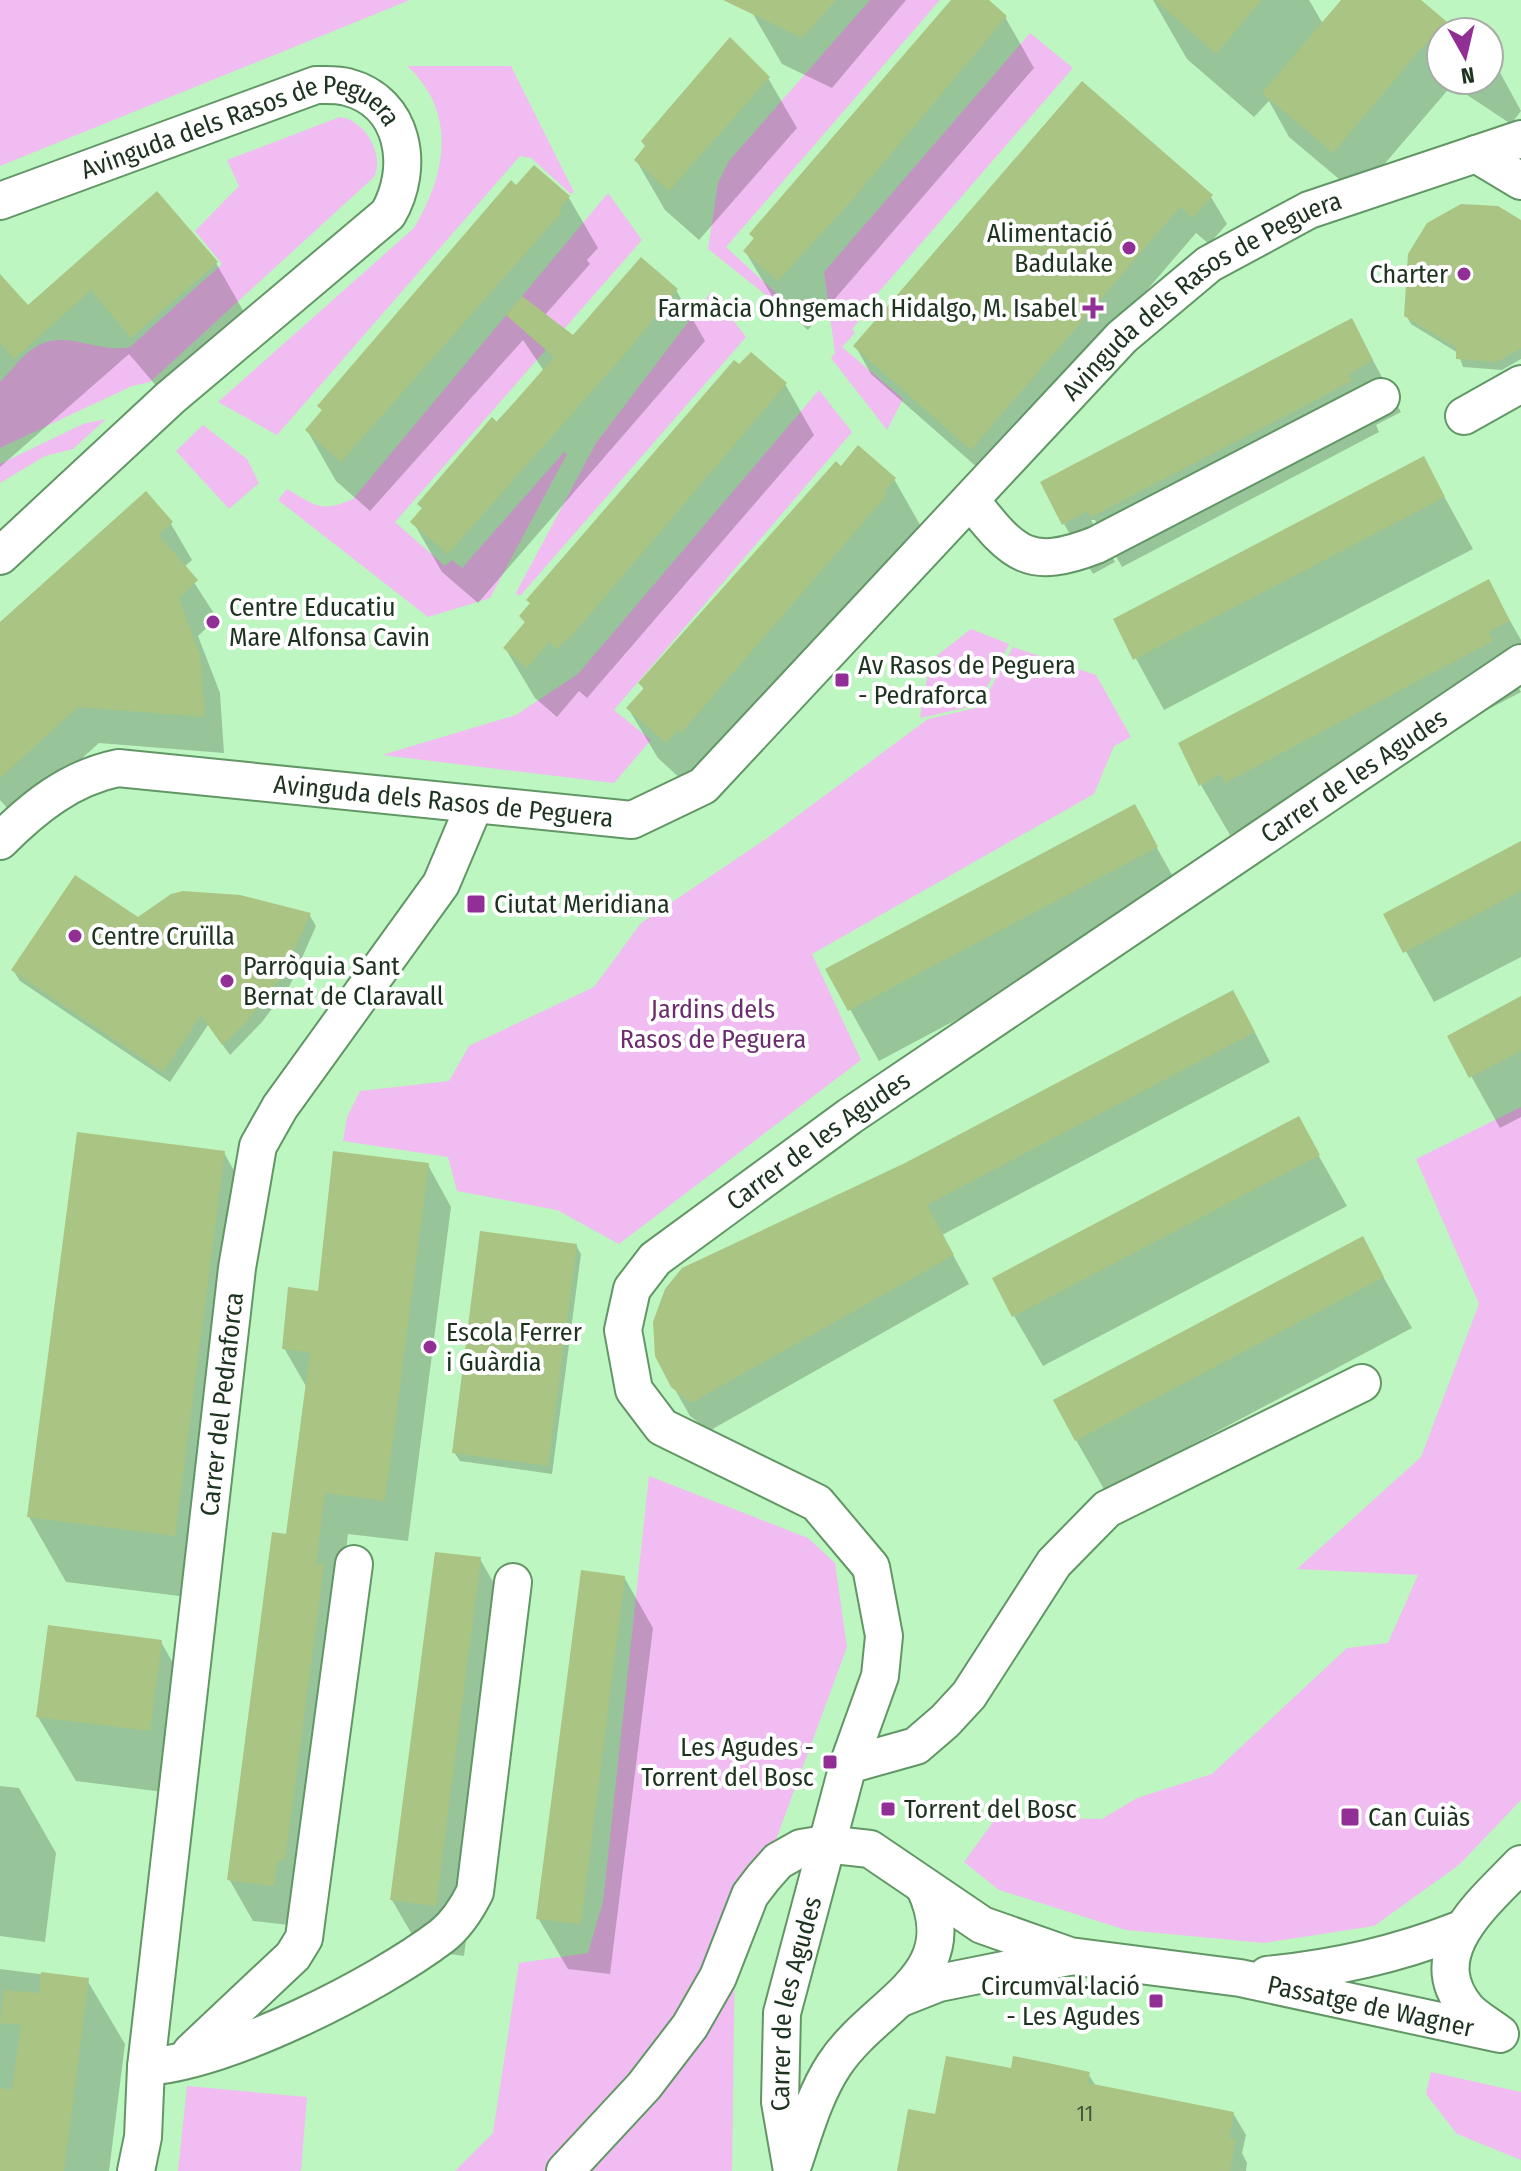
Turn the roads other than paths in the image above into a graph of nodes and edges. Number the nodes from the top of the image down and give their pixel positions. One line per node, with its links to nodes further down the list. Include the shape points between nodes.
1 (1521, 139): 2 (street, Avinguda dels Rasos de Peguera)
2 (1476, 154): 3 (street); 8 (street, Avinguda dels Rasos de Peguera, via 1309,210 1209,264 1122,337)
3 (1521, 181)
4 (0, 201): 9 (street, Avinguda dels Rasos de Peguera, via 316,85 347,87 371,97 387,112 403,152 400,194 388,214 170,398)
5 (1521, 384): 7 (street)
6 (1381, 397): 8 (street, via 1096,545 1061,558 1043,559 1015,549 1001,540)
7 (1464, 416)
8 (972, 502): 11 (street, Avinguda dels Rasos de Peguera, via 703,786 632,820)
9 (0, 556)
10 (1521, 663): 16 (street, Carrer de les Agudes, via 850,1116 655,1259 632,1289 623,1330 627,1361 634,1390 662,1427 817,1503 871,1567 884,1636 880,1676)
11 (474, 806): 12 (street, Avinguda dels Rasos de Peguera, via 118,768 93,773 35,806); 25 (street, Carrer del Pedraforca, via 441,884 280,1107 258,1146 237,1268)
12 (0, 841)
13 (1362, 1383): 16 (street, via 1107,1509 1054,1563 969,1695 945,1721 916,1746)
14 (354, 1564): 25 (street, via 304,1938 293,1956)
15 (513, 1582): 25 (street, via 475,1892 466,1910 444,1934 381,1976 301,2018)
16 (848, 1765): 17 (street, Carrer de les Agudes)
17 (825, 1844): 19 (street, via 870,1849); 26 (street, Carrer de les Agudes, via 782,2013 780,2102); 28 (street, via 801,1848 778,1861 763,1878 750,1895 718,1977 690,2026 644,2086)
18 (1521, 1864): 20 (street)
19 (924, 1886): 21 (street, via 982,1925); 23 (street, Carrer de les Agudes, via 936,1910 937,1940 926,1967)
20 (1459, 1930): 22 (street, Passatge de Wagner, via 1337,1968); 24 (street, via 1452,1975 1457,1990 1468,2010)
21 (1070, 1956): 22 (street, Passatge de Wagner); 23 (street, Carrer de les Agudes, via 939,1983)
22 (1240, 1978): 24 (street, Passatge de Wagner)
23 (900, 1998): 26 (street, Carrer de les Agudes, via 858,2033 833,2067 811,2110)
24 (1511, 2037)
25 (162, 2066): 27 (street, Carrer del Pedraforca)
26 (792, 2169)
27 (136, 2171)
28 (565, 2171)

